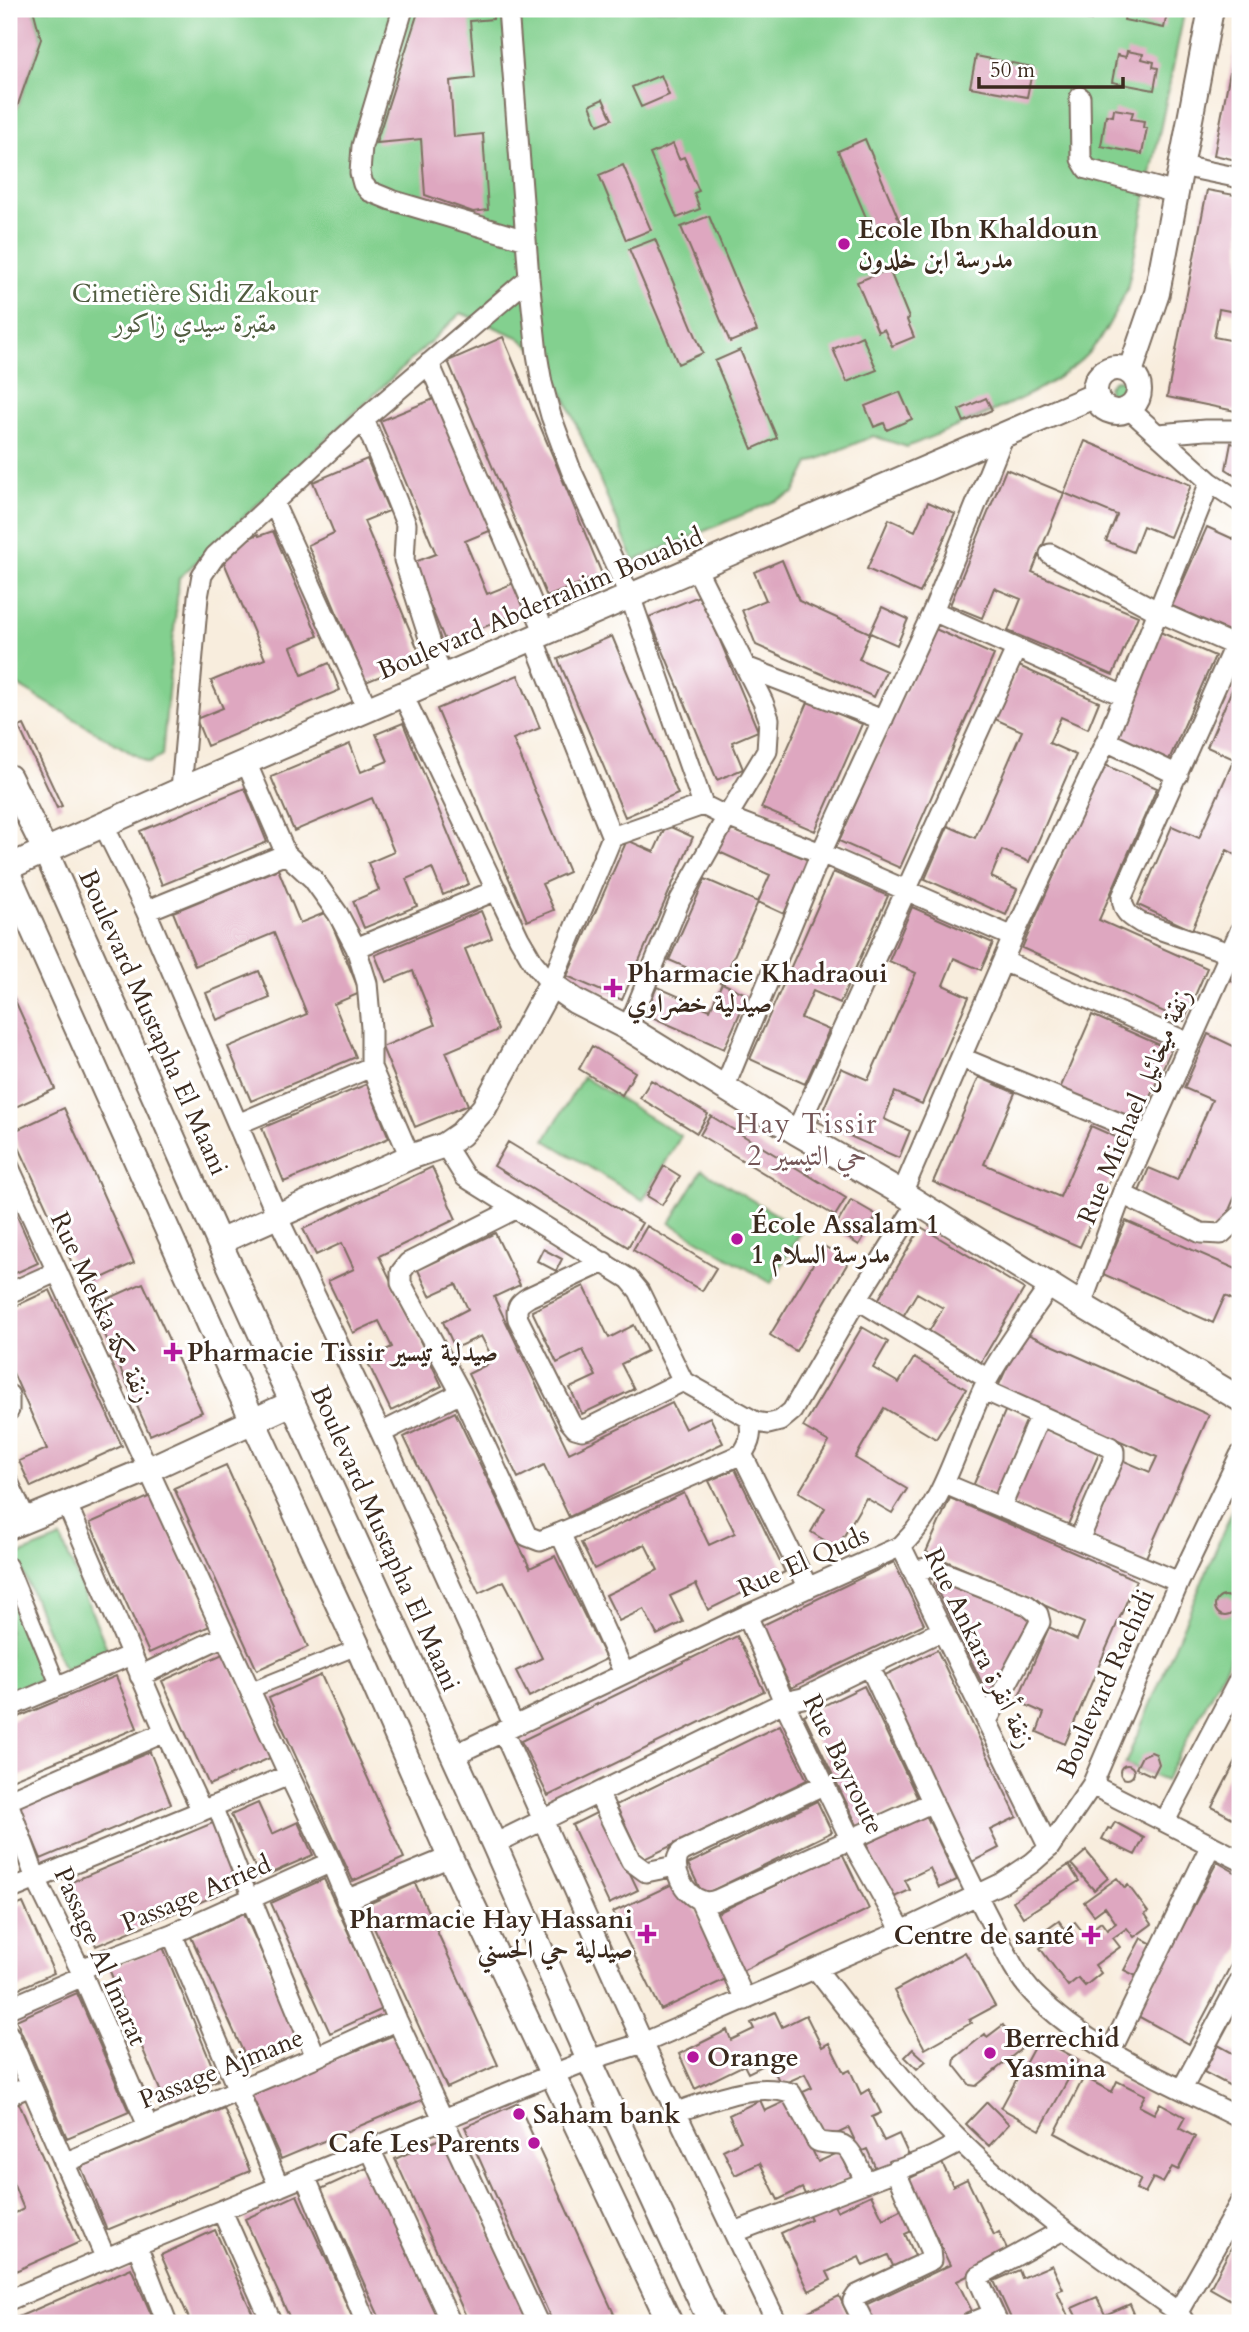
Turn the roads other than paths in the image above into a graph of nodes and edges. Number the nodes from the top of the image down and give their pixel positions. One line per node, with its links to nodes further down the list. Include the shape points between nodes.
1 (403, 9): 8 (street, via 362,146 363,184 391,200)
2 (508, 9): 8 (street)
3 (1211, 9): 5 (street)
4 (1080, 97): 7 (street, via 1081,159 1087,169)
5 (1181, 166): 6 (street); 7 (street)
6 (1240, 178)
7 (1176, 193): 11 (street, via 1157,293)
8 (526, 240): 9 (street)
9 (529, 278): 10 (street); 23 (street, via 537,354 551,416)
10 (429, 363): 14 (street); 26 (street)
11 (1130, 372): 12 (street, via 1105,371 1098,378); 13 (street, via 1139,387 1137,400)
12 (1096, 395): 13 (street, via 1109,410); 16 (street, Boulevard Abderrahim Bouabid)
13 (1129, 409): 17 (street)
14 (364, 419): 20 (street); 30 (street, via 403,512 407,533 404,560)
15 (1240, 430): 17 (street)
16 (1004, 435): 22 (street, Boulevard Abderrahim Bouabid); 24 (street)
17 (1159, 435): 18 (street)
18 (1210, 482): 19 (street); 25 (street)
19 (1240, 502)
20 (274, 504): 33 (street); 39 (street, via 215,556 202,575)
21 (1050, 554): 25 (street)
22 (696, 568): 23 (street, Boulevard Abderrahim Bouabid); 29 (street)
23 (630, 596): 26 (street, Boulevard Abderrahim Bouabid); 40 (street)
24 (933, 611): 28 (street); 34 (street)
25 (1159, 612): 27 (street); 32 (street)
26 (539, 636): 30 (street, Boulevard Abderrahim Bouabid); 43 (street)
27 (1237, 647): 37 (street)
28 (1016, 649): 32 (street); 50 (street)
29 (746, 667): 34 (street); 41 (street, via 769,719 769,736 767,751)
30 (442, 678): 31 (street, Boulevard Abderrahim Bouabid)
31 (403, 695): 33 (street, Boulevard Abderrahim Bouabid); 49 (street)
32 (1124, 696): 35 (street)
33 (368, 710): 36 (street, Boulevard Abderrahim Bouabid)
34 (883, 720): 45 (street)
35 (1106, 741): 37 (street); 53 (street)
36 (246, 762): 39 (street, Boulevard Abderrahim Bouabid); 46 (street)
37 (1178, 775): 55 (street, via 1122,897 1123,908 1141,923)
38 (9, 777): 44 (street, Boulevard Mustapha El Maani)
39 (181, 790): 42 (street, Boulevard Abderrahim Bouabid)
40 (703, 805): 41 (street); 43 (street)
41 (727, 817): 45 (street); 58 (street, via 680,900)
42 (103, 824): 44 (street, Boulevard Abderrahim Bouabid); 51 (street)
43 (612, 837): 57 (street)
44 (45, 850): 47 (street, Boulevard Abderrahim Bouabid); 74 (street, Boulevard Mustapha El Maani)
45 (821, 853): 50 (street); 62 (street)
46 (286, 854): 51 (street); 54 (street, via 319,888)
47 (9, 867)
48 (9, 876): 90 (street)
49 (497, 890): 54 (street); 57 (street, via 519,938)
50 (906, 890): 53 (street); 64 (street)
51 (146, 911): 63 (street)
52 (1240, 932): 55 (street, Rue Michael زنقة ميخائيل)
53 (1013, 937): 56 (street)
54 (356, 948): 61 (street, via 367,983)
55 (1229, 953): 59 (street, Rue Michael زنقة ميخائيل)
56 (1003, 961): 59 (street); 60 (street)
57 (551, 984): 58 (street); 66 (street, via 484,1108)
58 (628, 1028): 62 (street)
59 (1189, 1043): 65 (street, Rue Michael زنقة ميخائيل)
60 (962, 1058): 65 (street); 70 (street)
61 (371, 1067): 63 (street); 67 (street)
62 (725, 1086): 64 (street)
63 (238, 1124): 72 (street)
64 (796, 1132): 70 (street)
65 (1148, 1135): 69 (street, Rue Michael زنقة ميخائيل)
66 (445, 1145): 67 (street); 71 (street, via 465,1177)
67 (410, 1157): 72 (street)
68 (9, 1167): 76 (street, Rue Mekka زنقة مكة)
69 (1122, 1194): 73 (street, via 1211,1235 1220,1234); 80 (street, Rue Michael زنقة ميخائيل)
70 (910, 1198): 77 (street); 79 (street)
71 (515, 1209): 75 (street); 83 (street, via 415,1259 401,1272 401,1283)
72 (276, 1216): 74 (street); 91 (street)
73 (1240, 1216)
74 (219, 1242): 86 (street, Boulevard Mustapha El Maani)
75 (604, 1262): 81 (street, via 639,1291); 81 (street, via 520,1302 516,1311 570,1422 575,1428 589,1428)
76 (57, 1272): 78 (street); 94 (street, Rue Mekka زنقة مكة)
77 (1051, 1284): 80 (street); 82 (street, Rue El Quds)
78 (9, 1293)
79 (857, 1299): 82 (street); 89 (street, via 792,1411 768,1424)
80 (1081, 1305): 85 (street)
81 (683, 1381): 89 (street)
82 (986, 1385): 88 (street); 96 (street, Rue El Quds)
83 (461, 1393): 91 (street); 100 (street, via 527,1536 540,1541)
84 (9, 1395): 87 (street)
85 (1240, 1399)
86 (292, 1403): 90 (street); 123 (street, Boulevard Mustapha El Maani)
87 (9, 1410)
88 (1040, 1415): 98 (street); 101 (street, via 1114,1451)
89 (748, 1418): 92 (street, via 749,1445)
90 (253, 1421): 94 (street); 110 (street)
91 (380, 1433): 121 (street)
92 (742, 1454): 100 (street); 106 (street)
93 (1240, 1455): 105 (street, Boulevard Rachidi)
94 (149, 1468): 97 (street); 109 (street, Rue Mekka زنقة مكة)
95 (9, 1478): 99 (street)
96 (945, 1484): 98 (street); 102 (street, Rue El Quds)
97 (66, 1502): 99 (street); 111 (street)
98 (1001, 1507): 101 (street)
99 (18, 1523)
100 (560, 1534): 113 (street)
101 (1079, 1540): 105 (street)
102 (901, 1546): 104 (street, Rue Ankara زنقة أنقرة); 106 (street, Rue El Quds)
103 (9, 1565): 115 (street)
104 (913, 1571): 108 (street, Rue Ankara زنقة أنقرة); 120 (street, via 930,1567 945,1572 1027,1605 1038,1614 1040,1622)
105 (1179, 1582): 126 (street, Boulevard Rachidi)
106 (808, 1588): 107 (street, Rue El Quds)
107 (747, 1615): 113 (street, Rue El Quds); 118 (street, Rue Bayroute)
108 (942, 1631): 112 (street); 120 (street, Rue Ankara زنقة أنقرة)
109 (224, 1636): 114 (street); 117 (street, Rue Mekka زنقة مكة)
110 (358, 1647): 117 (street); 138 (street)
111 (131, 1655): 114 (street); 115 (street)
112 (870, 1667): 118 (street); 129 (street)
113 (624, 1673): 121 (street, Rue El Quds)
114 (141, 1676): 122 (street)
115 (59, 1687): 119 (street)
116 (1238, 1687): 133 (street)
117 (251, 1690): 124 (street, Rue Mekka زنقة مكة)
118 (784, 1702): 125 (street, Rue Bayroute); 127 (street)
119 (9, 1707)
120 (987, 1721): 137 (street, Rue Ankara زنقة أنقرة)
121 (509, 1729): 123 (street, Rue El Quds); 132 (street)
122 (165, 1732): 128 (street); 131 (street)
123 (452, 1756): 135 (street, Boulevard Mustapha El Maani)
124 (289, 1775): 131 (street); 140 (street, Rue Mekka زنقة مكة)
125 (825, 1784): 134 (street, Rue Bayroute); 141 (street, via 681,1852)
126 (1092, 1785): 133 (street); 137 (street, Boulevard Rachidi)
127 (598, 1793): 132 (street); 141 (street, via 631,1861 646,1872)
128 (9, 1800)
129 (933, 1802): 134 (street); 144 (street)
130 (9, 1805): 142 (street, Passage Al Imarat)
131 (209, 1809): 142 (street); 145 (street)
132 (543, 1820): 135 (street); 159 (street)
133 (1165, 1821): 136 (street)
134 (850, 1840): 147 (street, via 719,1899); 148 (street, Rue Bayroute)
135 (494, 1844): 163 (street, Boulevard Mustapha El Maani)
136 (1211, 1845): 139 (street); 160 (street)
137 (1049, 1848): 144 (street, Boulevard Rachidi)
138 (450, 1857): 146 (street); 164 (street)
139 (1240, 1860)
140 (331, 1863): 145 (street, Passage Arried); 146 (street, Rue Mekka زنقة مكة)
141 (675, 1866): 147 (street, via 692,1896)
142 (36, 1879): 143 (street); 151 (street, Passage Al Imarat)
143 (9, 1890)
144 (978, 1896): 148 (street, Boulevard Rachidi); 160 (street, via 1019,1977 1084,2036)
145 (251, 1899): 149 (street, Passage Arried); 162 (street)
146 (346, 1900): 156 (street, Rue Mekka زنقة مكة)
147 (700, 1901): 153 (street)
148 (902, 1931): 150 (street, Boulevard Rachidi)
149 (172, 1934): 151 (street, Passage Arried); 167 (street)
150 (816, 1969): 153 (street, Boulevard Rachidi); 173 (street, via 921,2101)
151 (82, 1973): 154 (street, Passage Arried); 172 (street, Passage Al Imarat)
152 (1240, 1981): 155 (street)
153 (745, 2000): 159 (street, Boulevard Rachidi)
154 (9, 2008)
155 (1222, 2013): 157 (street); 166 (street)
156 (397, 2020): 162 (street, Passage Ajmane); 171 (street, Rue Mekka زنقة مكة)
157 (1240, 2023)
158 (9, 2035): 161 (street)
159 (643, 2043): 163 (street, Boulevard Rachidi); 169 (street)
160 (1110, 2053): 166 (street)
161 (13, 2056): 165 (street)
162 (316, 2057): 167 (street, Passage Ajmane)
163 (589, 2060): 164 (street, Boulevard Rachidi); 195 (street, Boulevard Mustapha El Maani)
164 (551, 2075): 171 (street, Boulevard Rachidi); 189 (street)
165 (31, 2086): 168 (street); 175 (street)
166 (1182, 2089): 170 (street)
167 (238, 2091): 172 (street, Passage Ajmane); 179 (street)
168 (9, 2095)
169 (677, 2112): 178 (street, via 750,2089 791,2093 817,2141 848,2149); 183 (street)
170 (1240, 2118)
171 (443, 2120): 174 (street, Boulevard Rachidi); 194 (street, Rue Mekka زنقة مكة)
172 (148, 2126): 175 (street, Passage Ajmane)
173 (961, 2142): 176 (street); 182 (street)
174 (370, 2149): 177 (street, Boulevard Rachidi); 193 (street)
175 (64, 2163): 185 (street)
176 (895, 2171): 178 (street); 197 (street, via 931,2260 857,2295 853,2301)
177 (306, 2176): 179 (street, Boulevard Rachidi); 192 (street)
178 (865, 2182): 183 (street)
179 (279, 2187): 181 (street, Boulevard Rachidi)
180 (1240, 2203): 187 (street)
181 (222, 2211): 184 (street, Boulevard Rachidi); 191 (street)
182 (1063, 2230): 187 (street); 188 (street, via 979,2276)
183 (735, 2232): 196 (street)
184 (137, 2245): 185 (street, Boulevard Rachidi); 190 (street)
185 (106, 2259): 186 (street, Boulevard Rachidi)
186 (9, 2300)
187 (1182, 2318)
188 (996, 2319): 198 (street)
189 (665, 2321)
190 (167, 2323)
191 (272, 2323)
192 (366, 2323)
193 (452, 2323)
194 (538, 2323)
195 (711, 2323)
196 (777, 2323)
197 (864, 2323)
198 (971, 2323)

